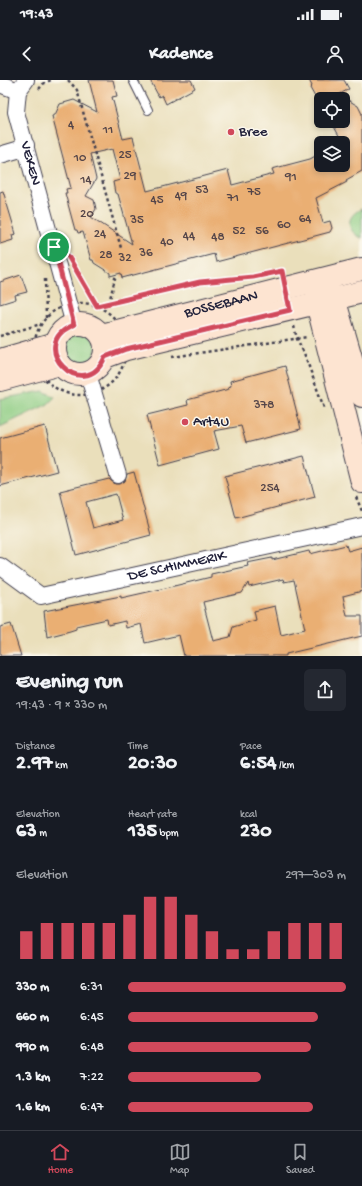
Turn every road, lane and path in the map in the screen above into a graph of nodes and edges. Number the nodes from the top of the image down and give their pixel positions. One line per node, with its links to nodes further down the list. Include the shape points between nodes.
1 (51, 80): 6 (path, via 43,84)
2 (68, 80): 11 (path, via 77,90)
3 (133, 80): 7 (lane)
4 (0, 84): 5 (street)
5 (22, 86): 8 (street, VEKEN, via 16,112)
6 (35, 94)
7 (148, 110)
8 (26, 145): 9 (street); 10 (street, VEKEN)
9 (0, 155)
10 (54, 247): 18 (path, BOSSEBAAN, via 68,256 97,306); 21 (street, VEKEN)
11 (121, 248)
12 (362, 269): 15 (street, BOSSEBAAN)
13 (116, 274): 18 (path)
14 (260, 276): 18 (path, BOSSEBAAN, via 200,282)
15 (319, 280): 17 (street); 22 (street, BOSSEBAAN)
16 (362, 292): 17 (street, BOSSEBAAN)
17 (326, 300): 19 (street, BOSSEBAAN); 32 (street); 35 (street)
18 (109, 303)
19 (290, 310): 24 (path); 28 (street, BOSSEBAAN, via 126,349)
20 (41, 324): 23 (path)
21 (74, 325): 22 (street, via 90,326); 25 (street, via 64,330)
22 (102, 335): 28 (street, via 106,349)
23 (0, 336)
24 (297, 339): 26 (path); 33 (path)
25 (58, 354): 27 (street); 30 (street, via 72,374); 31 (street)
26 (171, 358)
27 (0, 360)
28 (114, 360): 29 (path); 30 (street)
29 (128, 364)
30 (88, 374): 34 (street)
31 (0, 380)
32 (362, 396)
33 (325, 411)
34 (118, 474)
35 (358, 487): 36 (path)
36 (362, 511)
37 (362, 526): 38 (street, DE SCHIMMERIK, via 41,596)
38 (0, 566)

